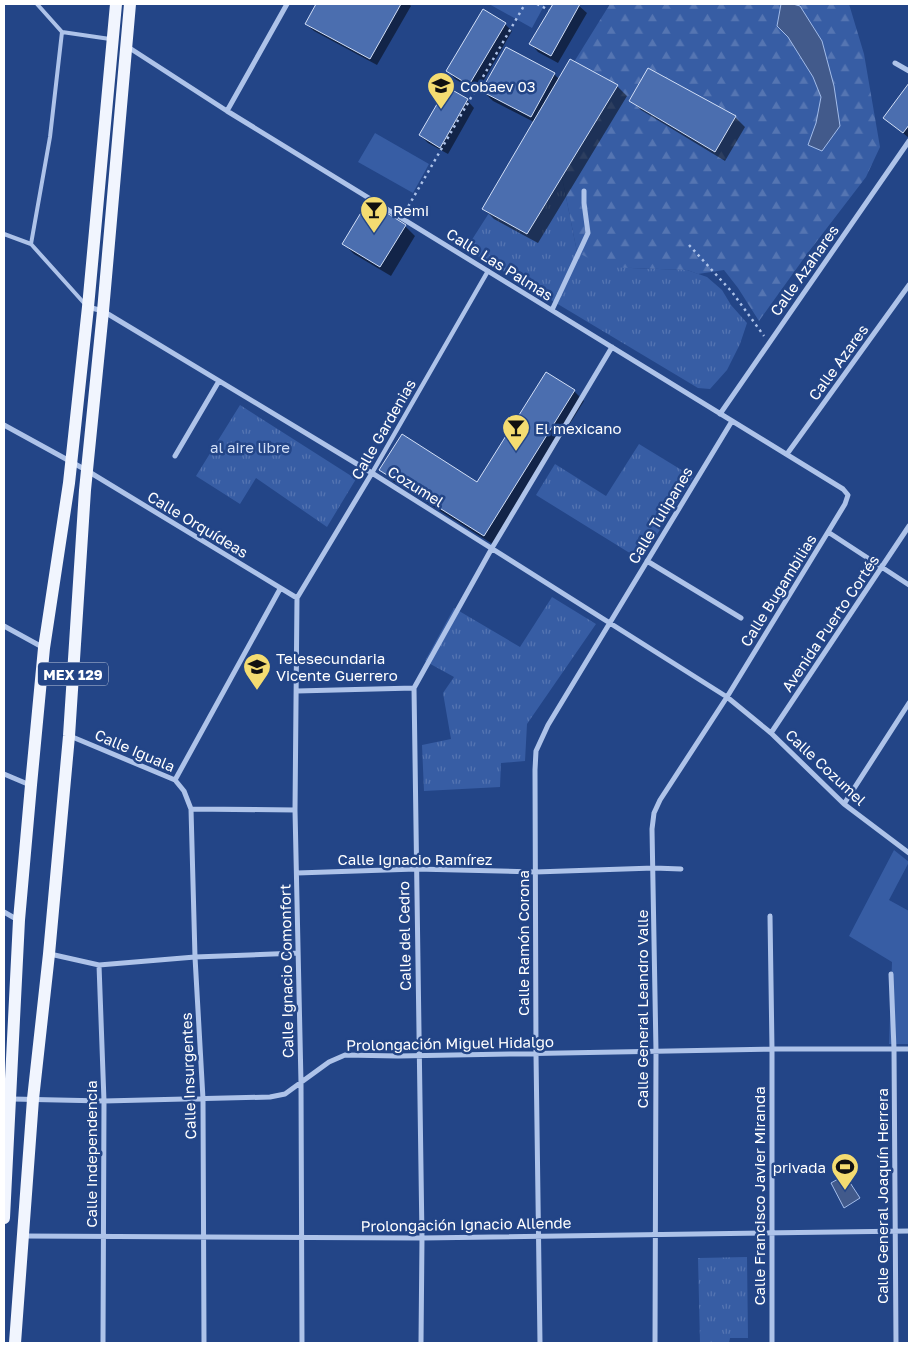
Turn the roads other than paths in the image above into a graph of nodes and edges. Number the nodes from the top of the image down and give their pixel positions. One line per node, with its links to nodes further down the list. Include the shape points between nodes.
1 (37, 4): 5 (lane)
2 (116, 4): 6 (main road, MEX 129)
3 (130, 4): 7 (main road, MEX 129)
4 (287, 4): 10 (street)
5 (62, 32): 6 (lane); 14 (lane, via 50,137)
6 (112, 39): 7 (street, Calle Las Palmas); 17 (main road, MEX 129)
7 (125, 46): 10 (street, Calle Las Palmas); 19 (main road, MEX 129)
8 (895, 63): 9 (street)
9 (909, 71)
10 (227, 111): 15 (street, Calle Las Palmas)
11 (909, 141): 22 (street, Calle Azahares)
12 (584, 191): 18 (street, via 588,233)
13 (4, 234): 14 (lane)
14 (31, 244): 17 (lane)
15 (488, 271): 18 (street, Calle Las Palmas); 29 (street, Calle Gardenias)
16 (909, 285): 25 (street, Calle Azares)
17 (88, 307): 19 (street, Cozumel); 27 (main road, MEX 129)
18 (552, 310): 20 (street, Calle Las Palmas)
19 (103, 312): 21 (street, Cozumel); 28 (main road, MEX 129)
20 (612, 347): 22 (street, Calle Las Palmas); 33 (street, Calle del Cedro)
21 (219, 381): 26 (street); 29 (street, Cozumel)
22 (720, 414): 23 (street, Calle Las Palmas)
23 (732, 421): 25 (street, Calle Las Palmas); 34 (street, Calle Tulipanes)
24 (4, 425): 27 (street, Calle Orquídeas)
25 (787, 454): 30 (street, Calle Las Palmas)
26 (175, 456)
27 (70, 461): 28 (street, Calle Orquídeas); 42 (main road, MEX 129)
28 (86, 470): 37 (street, Calle Orquídeas); 48 (main road, MEX 129)
29 (372, 473): 33 (street, Cozumel); 38 (street, Calle Gardenias)
30 (848, 495): 32 (street, Calle Bugambilias)
31 (909, 526): 35 (street, Avenida Puerto Cortés)
32 (828, 532): 35 (street); 45 (street, Calle Bugambilias)
33 (492, 548): 40 (street, Cozumel); 43 (street, Calle del Cedro)
34 (647, 561): 39 (street); 40 (street, Calle Tulipanes)
35 (882, 567): 36 (street); 47 (street, Avenida Puerto Cortés)
36 (909, 585)
37 (280, 588): 38 (street, Calle Orquídeas); 50 (street)
38 (297, 598): 44 (street, Calle Ignacio Comonfort)
39 (741, 618)
40 (610, 622): 45 (street, Cozumel); 60 (street, Calle Ramón Corona, via 548,725 536,751)
41 (4, 626): 42 (street)
42 (44, 648): 51 (main road, MEX 129)
43 (414, 688): 44 (street); 58 (street, Calle del Cedro)
44 (297, 691): 54 (street, Calle Ignacio Comonfort)
45 (727, 697): 47 (street, Calle Cozumel); 56 (street, Calle General Leandro Valle, via 654,813)
46 (909, 703): 52 (street)
47 (771, 733): 52 (street, Calle Cozumel)
48 (69, 736): 50 (street, Calle Iguala); 65 (main road, MEX 129)
49 (4, 774): 51 (street)
50 (175, 780): 53 (street, Calle Iguala, via 184,791)
51 (31, 785): 63 (main road, MEX 129)
52 (844, 804): 55 (street, Calle Cozumel)
53 (191, 809): 54 (street); 66 (street, Calle Insurgentes)
54 (295, 810): 59 (street, Calle Ignacio Comonfort)
55 (909, 853)
56 (654, 868): 57 (street, Calle Ignacio Ramírez); 60 (street, Calle Ignacio Ramírez); 72 (street, Calle General Leandro Valle)
57 (680, 868)
58 (416, 869): 59 (street, Calle Ignacio Ramírez); 60 (street, Calle Ignacio Ramírez); 74 (street, Calle del Cedro)
59 (297, 872): 64 (street, Calle Ignacio Comonfort)
60 (535, 872): 73 (street, Calle Ramón Corona)
61 (4, 912): 63 (street)
62 (770, 916): 69 (street, Calle Francisco Javier Miranda)
63 (19, 920): 75 (main road, MEX 129)
64 (298, 952): 66 (street); 77 (street, Calle Ignacio Comonfort)
65 (49, 954): 67 (street); 80 (main road, MEX 129)
66 (195, 957): 67 (street); 79 (street, Calle Insurgentes)
67 (99, 965): 81 (street, Calle Independencia)
68 (890, 974): 70 (street, Calle General Joaquín Herrera)
69 (772, 1049): 70 (street, Prolongación Miguel Hidalgo); 72 (street, Prolongación Miguel Hidalgo); 85 (street, Calle Francisco Javier Miranda)
70 (894, 1049): 71 (street, Prolongación Miguel Hidalgo); 84 (street, Calle General Joaquín Herrera)
71 (909, 1049)
72 (656, 1051): 73 (street, Prolongación Miguel Hidalgo); 86 (street, Calle General Leandro Valle)
73 (536, 1054): 74 (street, Prolongación Miguel Hidalgo); 89 (street, Calle Ramón Corona)
74 (419, 1055): 77 (street, Prolongación Miguel Hidalgo, via 345,1056 329,1062); 92 (street, Calle del Cedro)
75 (8, 1062): 76 (street); 78 (main road, MEX 129)
76 (4, 1076)
77 (301, 1083): 79 (street, Prolongación Miguel Hidalgo, via 285,1094 270,1098); 91 (street, Calle Ignacio Comonfort)
78 (7, 1099): 80 (street, Prolongación Miguel Hidalgo); 82 (main road, MEX 129)
79 (203, 1099): 81 (street, Prolongación Miguel Hidalgo); 90 (street, Calle Insurgentes)
80 (34, 1100): 81 (street, Prolongación Miguel Hidalgo); 87 (main road, MEX 129)
81 (104, 1101): 88 (street, Calle Independencia)
82 (4, 1218)
83 (909, 1231): 84 (street, Prolongación Ignacio Allende)
84 (896, 1232): 85 (street, Prolongación Ignacio Allende); 101 (street, Calle General Joaquín Herrera)
85 (772, 1233): 86 (street, Prolongación Ignacio Allende); 100 (street, Calle Francisco Javier Miranda)
86 (655, 1234): 89 (street, Prolongación Ignacio Allende); 99 (street, Calle General Leandro Valle)
87 (23, 1236): 88 (street, Prolongación Ignacio Allende); 93 (main road, MEX 129)
88 (103, 1236): 90 (street, Prolongación Ignacio Allende); 94 (street, Calle Independencia)
89 (539, 1236): 92 (street, Prolongación Ignacio Allende); 98 (street, Calle Ramón Corona)
90 (203, 1237): 91 (street, Prolongación Ignacio Allende); 95 (street, Calle Insurgentes)
91 (302, 1237): 92 (street, Prolongación Ignacio Allende); 96 (street, Calle Ignacio Comonfort)
92 (422, 1238): 97 (street, Calle del Cedro)
93 (15, 1343)
94 (103, 1343)
95 (204, 1343)
96 (302, 1343)
97 (421, 1343)
98 (540, 1343)
99 (655, 1343)
100 (772, 1343)
101 (896, 1343)

